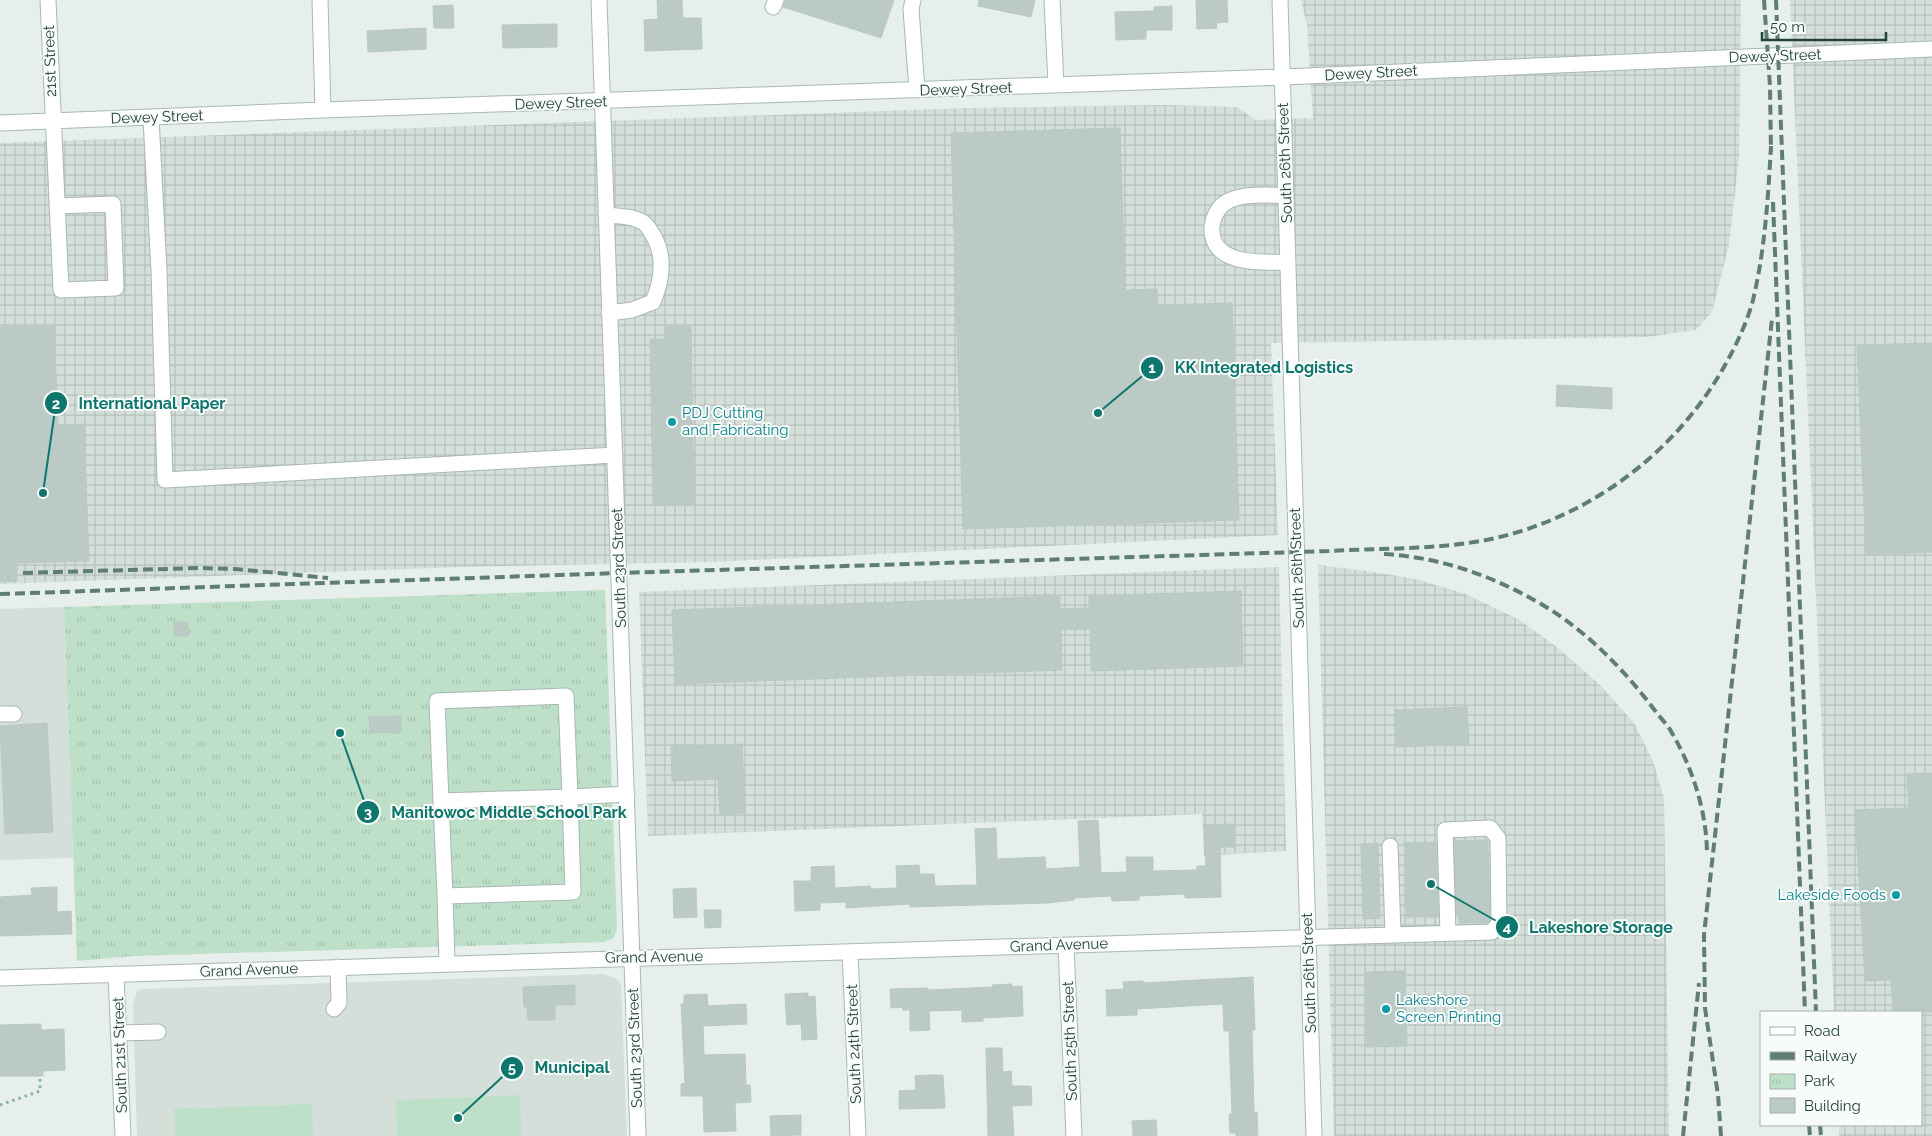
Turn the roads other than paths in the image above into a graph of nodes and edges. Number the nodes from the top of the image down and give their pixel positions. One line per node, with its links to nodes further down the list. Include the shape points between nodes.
1 (48, 0): 14 (street, 21st Street)
2 (320, 0): 12 (street)
3 (599, 0): 11 (street, South 23rd Street)
4 (913, 0): 10 (street)
5 (1052, 0): 9 (street)
6 (1280, 0): 8 (street, South 26th Street)
7 (1932, 49): 8 (street, Dewey Street)
8 (1283, 77): 9 (street, Dewey Street); 16 (street, South 26th Street)
9 (1056, 85): 10 (street, Dewey Street)
10 (917, 90): 11 (street, Dewey Street)
11 (602, 102): 12 (street, Dewey Street); 18 (street, South 23rd Street)
12 (323, 110): 13 (street, Dewey Street)
13 (151, 118): 14 (street, Dewey Street); 21 (street, via 165,480)
14 (52, 121): 15 (street, Dewey Street); 17 (street, 21st Street)
15 (0, 123)
16 (1286, 195): 19 (street, South 26th Street); 19 (street, via 1239,197 1224,203 1213,219 1212,232 1218,247 1235,259 1255,263)
17 (57, 206): 17 (street, 21st Street, via 61,290 116,288 113,204)
18 (606, 215): 20 (street, South 23rd Street); 20 (street, via 645,223 658,243 662,266 661,285 654,302)
19 (1288, 262): 29 (street, South 26th Street)
20 (610, 313): 21 (street, South 23rd Street)
21 (615, 455): 22 (street, South 23rd Street)
22 (627, 794): 23 (street); 32 (street, South 23rd Street)
23 (570, 797): 24 (street); 24 (street, via 566,696 437,702); 26 (street, via 573,892)
24 (441, 801): 26 (street)
25 (1390, 846): 28 (street)
26 (444, 896): 33 (street)
27 (1448, 932): 27 (street, Grand Avenue, via 1492,932 1499,923 1498,838 1490,828 1445,830); 28 (street, Grand Avenue)
28 (1393, 934): 29 (street, Grand Avenue)
29 (1308, 936): 30 (street, Grand Avenue); 44 (street, South 26th Street)
30 (1066, 945): 31 (street, Grand Avenue); 43 (street, South 25th Street)
31 (850, 952): 32 (street, Grand Avenue); 42 (street, South 24th Street)
32 (632, 958): 33 (street, Grand Avenue); 41 (street, South 23rd Street)
33 (447, 963): 34 (street, Grand Avenue)
34 (338, 967): 35 (street, Grand Avenue); 37 (street, via 340,1003)
35 (116, 974): 36 (street, Grand Avenue); 39 (street, South 21st Street)
36 (0, 978)
37 (334, 1009)
38 (158, 1032): 39 (street)
39 (119, 1033): 40 (street, South 21st Street)
40 (123, 1136)
41 (638, 1136)
42 (858, 1136)
43 (1074, 1136)
44 (1314, 1136)

